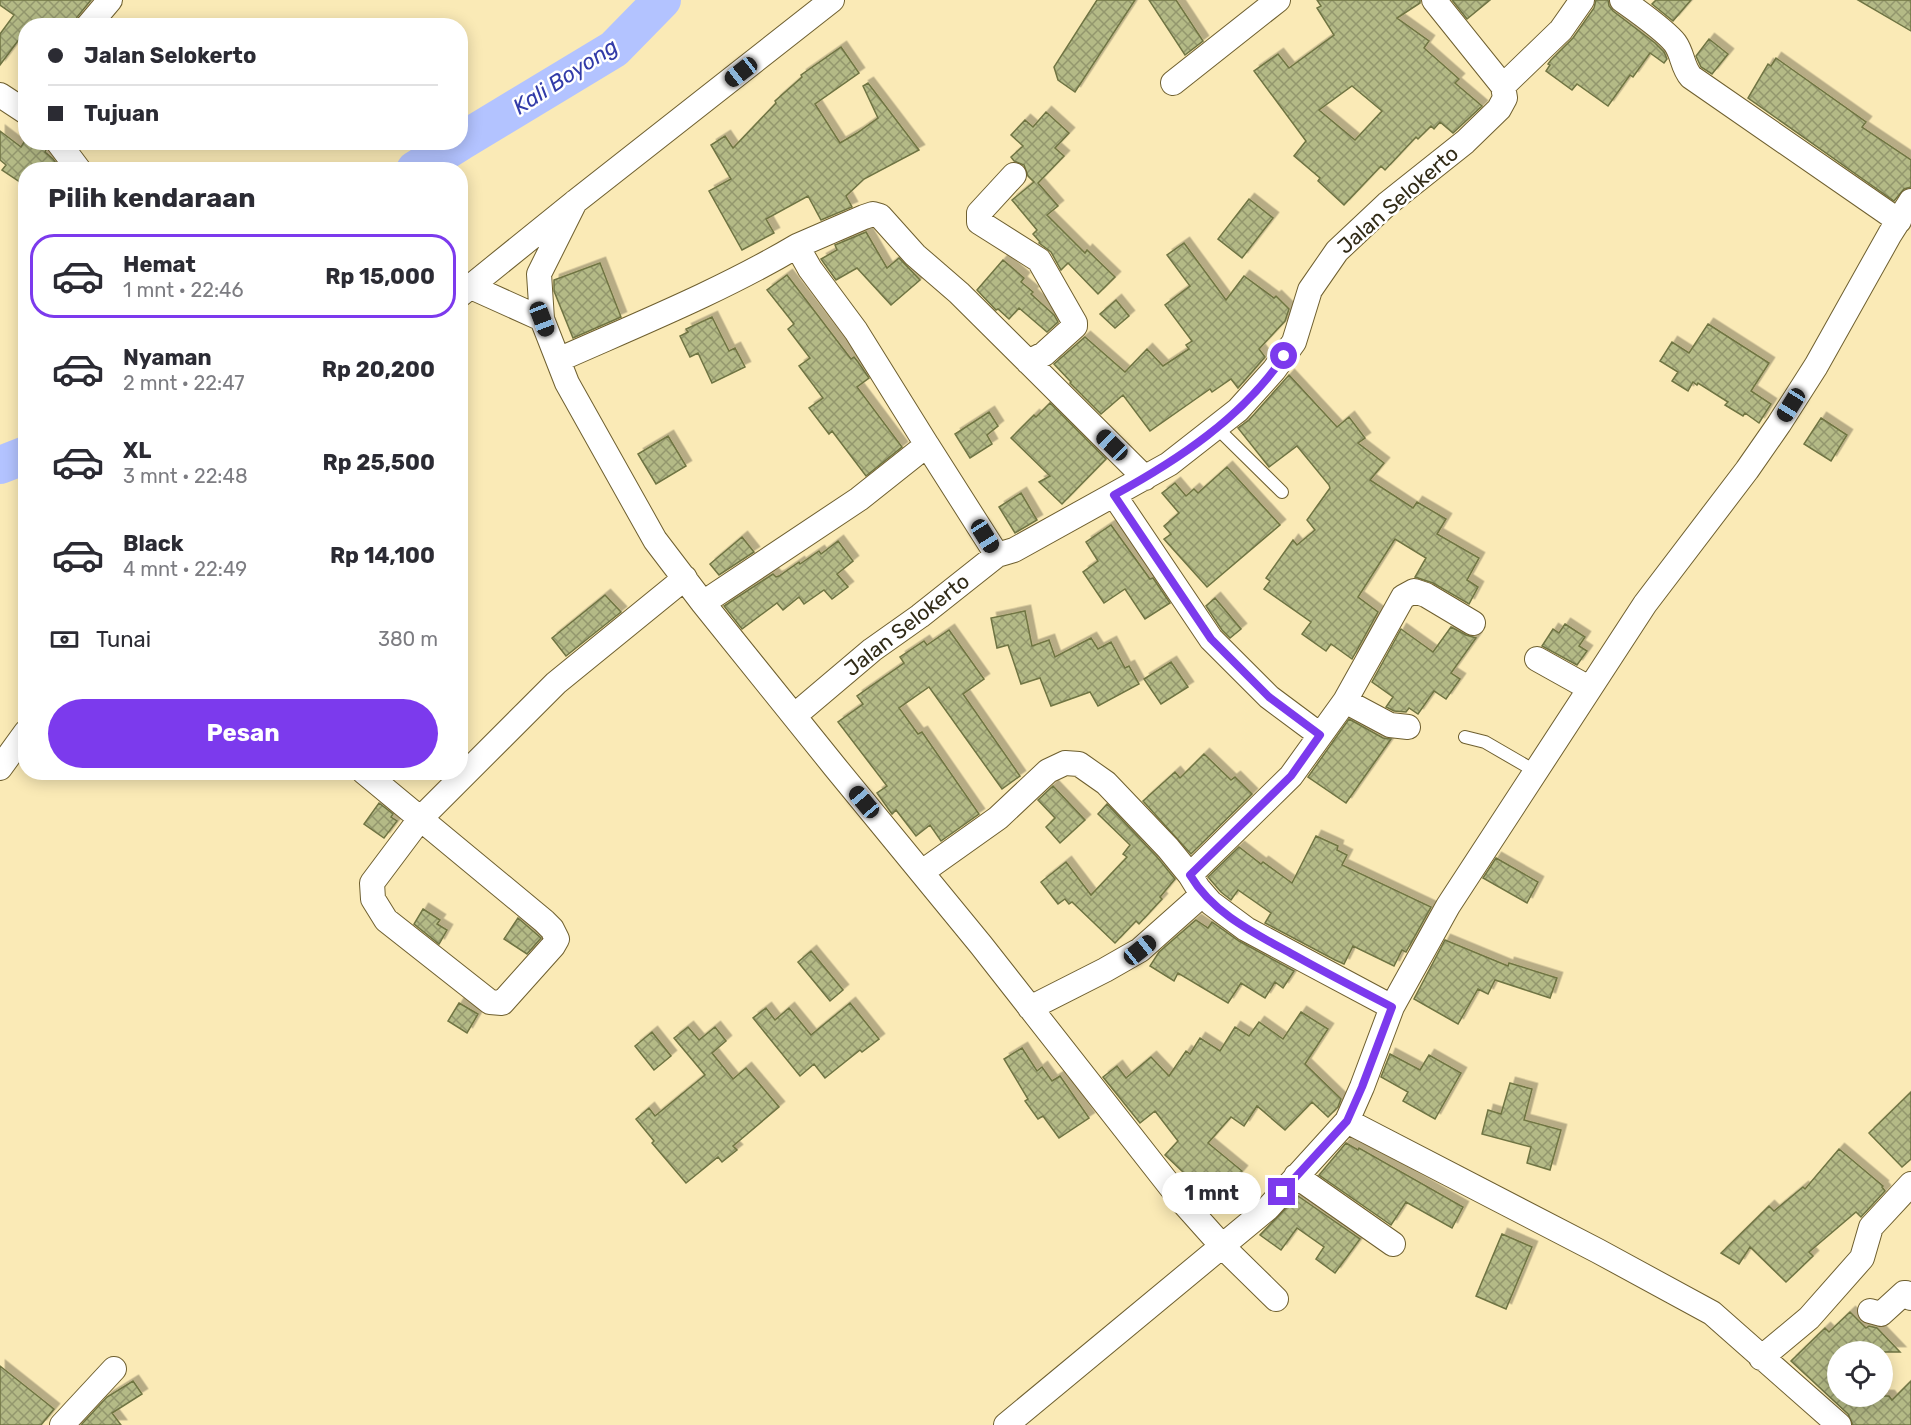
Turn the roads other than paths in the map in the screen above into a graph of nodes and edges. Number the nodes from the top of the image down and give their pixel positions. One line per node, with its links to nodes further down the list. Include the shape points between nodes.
1 (110, 0): 7 (street)
2 (832, 0): 13 (street)
3 (1278, 0): 8 (street)
4 (1434, 0): 9 (street)
5 (1582, 0): 9 (street, via 1561,30)
6 (1622, 0): 14 (street, via 1671,39 1691,77)
7 (95, 18)
8 (1173, 83)
9 (1503, 86): 21 (street, Jalan Selokerto, via 1505,98 1499,109 1466,142 1387,204 1337,251 1310,290 1294,342 1238,410)
10 (0, 95): 11 (street)
11 (18, 107)
12 (1014, 175): 20 (street, via 979,213 979,222 1039,260 1075,323 1044,354)
13 (575, 202): 16 (street); 18 (street, via 539,274)
14 (1905, 211): 31 (street, via 1779,424 1645,603)
15 (797, 246): 19 (street, via 706,295); 20 (street, via 864,217 880,216 915,255); 22 (street)
16 (468, 289)
17 (468, 292): 18 (street)
18 (542, 319): 19 (street)
19 (558, 360): 27 (street, via 655,540)
20 (1028, 362): 23 (street)
21 (1216, 427): 23 (street, Jalan Selokerto); 24 (lane)
22 (927, 445): 26 (street); 28 (street, via 859,499)
23 (1145, 478): 25 (street, Jalan Selokerto)
24 (1282, 492)
25 (1114, 495): 26 (street, Jalan Selokerto, via 1014,550); 35 (street, via 1211,639 1269,697)
26 (996, 555): 33 (street, Jalan Selokerto)
27 (685, 578): 28 (street); 39 (street, via 556,683)
28 (703, 603): 33 (street)
29 (1473, 623): 32 (street, via 1426,595 1414,591 1403,597)
30 (1537, 659): 31 (street)
31 (1589, 688): 40 (street)
32 (1345, 701): 34 (street, via 1390,725); 35 (street)
33 (794, 716): 44 (street)
34 (1408, 727)
35 (1320, 735): 45 (street, via 1291,776)
36 (1465, 737): 40 (lane, via 1485,742)
37 (18, 743): 38 (street)
38 (0, 768)
39 (468, 771)
40 (1535, 771): 46 (street, via 1448,906)
41 (374, 780): 43 (street)
42 (459, 780): 43 (street)
43 (420, 819): 43 (street, via 544,921 557,939 502,1003 490,1002 386,920 373,899 372,883)
44 (922, 873): 45 (street, via 998,818 1048,771 1065,763 1079,765 1106,783 1168,848); 47 (street)
45 (1196, 884): 46 (street, via 1211,903 1246,929); 47 (street, via 1140,950)
46 (1392, 1007): 48 (street)
47 (1030, 1008): 52 (street, via 1181,1200)
48 (1347, 1121): 49 (street); 56 (street, via 1712,1313)
49 (1296, 1176): 51 (street); 52 (street, via 1268,1208)
50 (1911, 1184): 56 (street, via 1871,1227 1862,1258 1809,1318)
51 (1393, 1244)
52 (1223, 1247): 54 (street); 59 (street)
53 (1911, 1298): 55 (street, via 1905,1293 1881,1314)
54 (1276, 1299)
55 (1870, 1311)
56 (1761, 1358): 60 (street)
57 (114, 1369): 58 (street)
58 (62, 1425)
59 (1006, 1425)
60 (1839, 1425)

